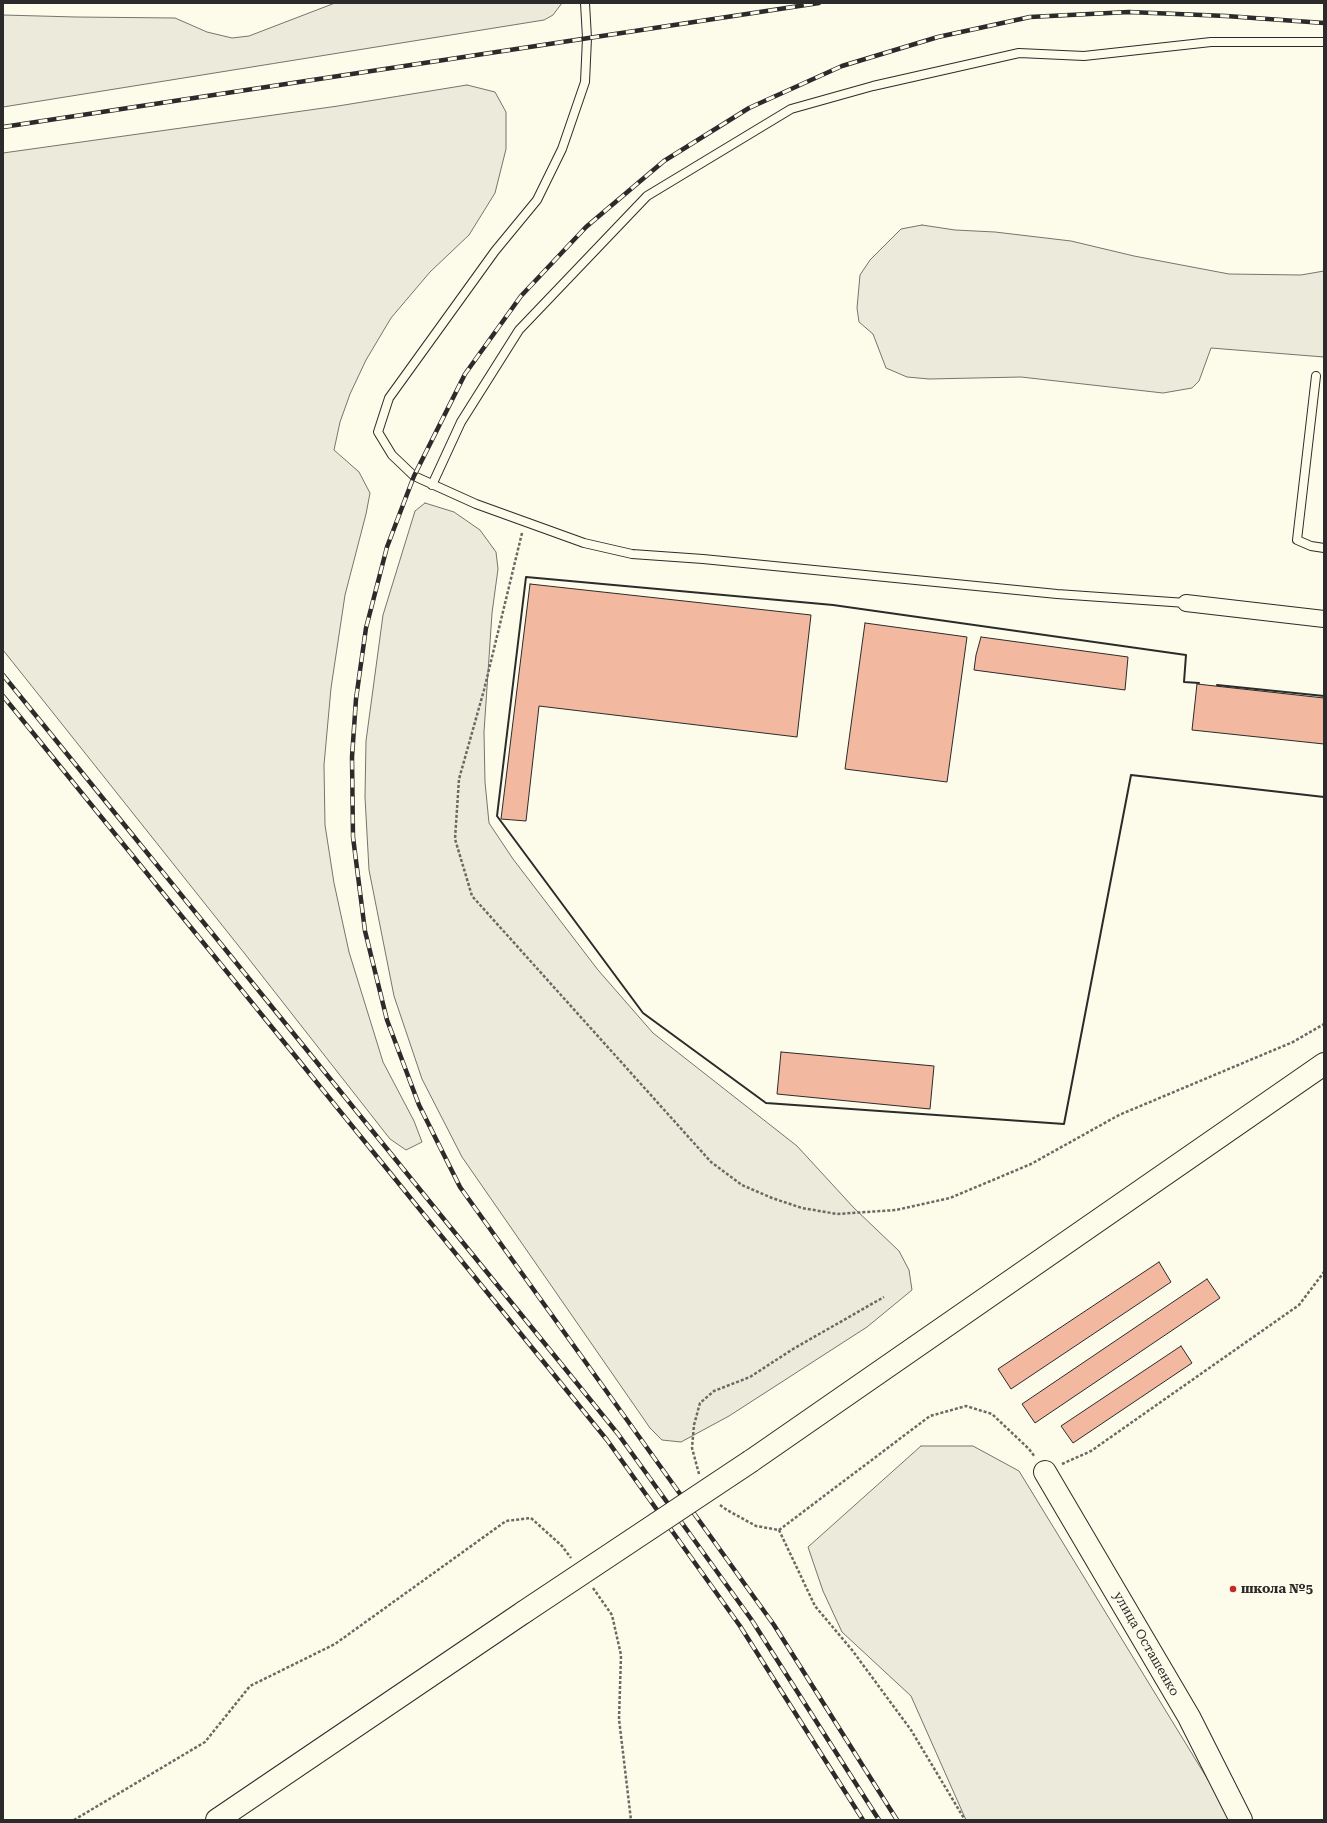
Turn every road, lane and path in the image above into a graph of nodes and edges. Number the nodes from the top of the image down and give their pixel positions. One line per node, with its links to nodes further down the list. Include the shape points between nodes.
1 (585, 3): 4 (lane, via 585,82 562,149 537,200 495,251 389,398 378,432 392,455 414,476)
2 (1324, 42): 4 (lane, via 1211,42 1084,56 1019,53 874,86 791,109 647,196 519,330 461,422)
3 (1316, 376): 6 (lane, via 1297,540)
4 (432, 484): 5 (lane)
5 (524, 522): 7 (lane, via 584,543 632,554 1057,594); 9 (path, via 484,690 459,779 454,839 472,896 711,1162 742,1185 802,1208 837,1214 896,1210 950,1198 1031,1164 1119,1115 1293,1042)
6 (1324, 548)
7 (1186, 603): 8 (street)
8 (1324, 619)
9 (1324, 1024)
10 (1324, 1064): 17 (main road, bridge, via 751,1461)
11 (1324, 1272): 13 (path, via 1299,1305 1091,1451)
12 (884, 1298): 14 (path, via 793,1349 750,1377 714,1391 700,1403 694,1425 692,1448)
13 (1044, 1472): 16 (path, via 1030,1449 992,1414 966,1406 930,1416); 19 (main road, улица Осташенко, via 1189,1717)
14 (703, 1479)
15 (717, 1503): 16 (path, via 756,1526)
16 (780, 1530): 18 (path, via 814,1606 852,1650 911,1730)
17 (217, 1820)
18 (965, 1820)
19 (1241, 1820)

